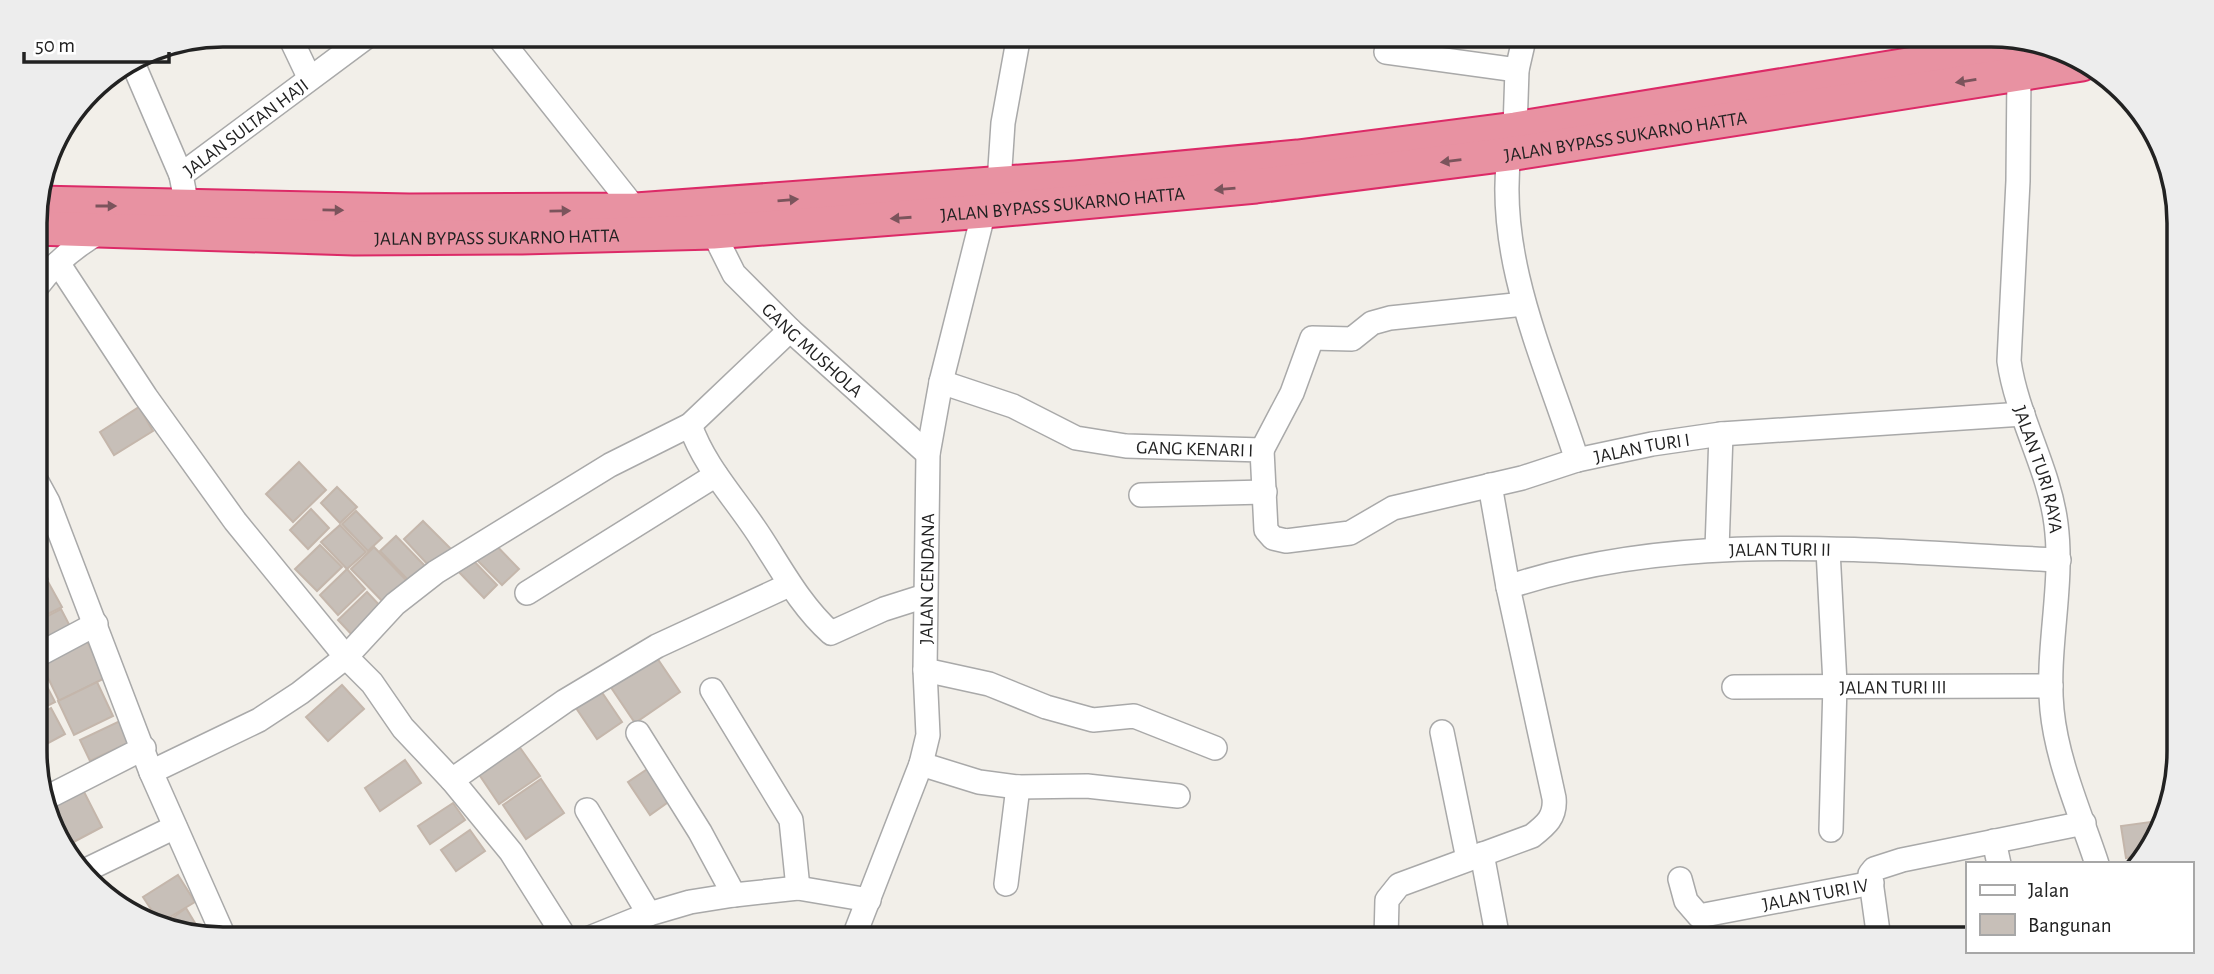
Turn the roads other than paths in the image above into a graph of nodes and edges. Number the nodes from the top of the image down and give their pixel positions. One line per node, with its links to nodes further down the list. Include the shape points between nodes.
1 (1522, 47): 9 (street, JALAN TURI I)
2 (295, 48): 12 (street)
3 (351, 48): 12 (street, JALAN SULTAN HAJI)
4 (507, 48): 17 (street)
5 (1016, 48): 15 (street, JALAN CENDANA)
6 (2010, 49): 13 (highway, JALAN BYPASS SUKARNO HATTA)
7 (1386, 52): 9 (street)
8 (2068, 66): 11 (highway, JALAN BYPASS SUKARNO HATTA)
9 (1517, 70): 13 (street, JALAN TURI I)
10 (136, 71): 14 (street)
11 (2020, 72): 13 (highway, JALAN BYPASS SUKARNO HATTA, one-way to 13); 26 (street, JALAN TURI RAYA, via 2010,361 2013,388)
12 (309, 77): 14 (street, JALAN SULTAN HAJI)
13 (1512, 141): 15 (highway, JALAN BYPASS SUKARNO HATTA, via 1297,157); 23 (street, JALAN TURI I, via 1507,227)
14 (184, 191): 16 (highway, JALAN BYPASS SUKARNO HATTA, one-way to 14); 17 (highway, JALAN BYPASS SUKARNO HATTA, one-way to 17, via 474,212)
15 (992, 197): 17 (highway, JALAN BYPASS SUKARNO HATTA, one-way to 15); 20 (highway, JALAN BYPASS SUKARNO HATTA, one-way to 20); 25 (street, JALAN CENDANA)
16 (49, 203)
17 (636, 210)
18 (48, 229): 19 (highway, JALAN BYPASS SUKARNO HATTA)
19 (102, 231): 20 (highway, JALAN BYPASS SUKARNO HATTA, via 354,238); 21 (street)
20 (713, 232): 24 (street, GANG MUSHOLA, via 734,274)
21 (58, 262): 22 (street); 46 (street, via 146,397 236,521)
22 (48, 274)
23 (1524, 304): 29 (street, via 1390,318 1372,323 1349,340 1312,338 1292,393); 31 (street, JALAN TURI I)
24 (790, 330): 27 (street); 30 (street, GANG MUSHOLA)
25 (941, 382): 29 (street, GANG KENARI I, via 1013,406 1076,438 1126,446); 30 (street, JALAN CENDANA)
26 (2023, 414): 28 (street, JALAN TURI I); 39 (street, JALAN TURI RAYA, via 2052,502)
27 (690, 425): 32 (street, via 699,451); 46 (street, via 610,465 436,572 395,604)
28 (1721, 434): 31 (street, JALAN TURI I); 37 (street)
29 (1262, 450): 34 (street, GANG KENARI I)
30 (928, 454): 43 (street, JALAN CENDANA)
31 (1577, 460): 33 (street, GANG KENARI I)
32 (716, 475): 40 (street); 42 (street)
33 (1490, 485): 34 (street, GANG KENARI I, via 1392,508 1350,533 1286,541 1273,538 1266,530); 41 (street)
34 (1265, 492): 35 (street)
35 (1141, 495)
36 (47, 501): 44 (street)
37 (1717, 549): 38 (street, JALAN TURI II); 41 (street, JALAN TURI II, via 1587,565)
38 (1828, 550): 39 (street, JALAN TURI II); 48 (street)
39 (2059, 560): 49 (street, JALAN TURI RAYA)
40 (789, 585): 43 (street, via 833,635 884,609); 58 (street, via 633,660)
41 (1508, 587): 67 (street, via 1554,805 1551,818 1532,836)
42 (527, 593)
43 (925, 596): 47 (street, JALAN CENDANA)
44 (96, 624): 45 (street); 54 (street)
45 (47, 650)
46 (346, 657): 57 (street, via 259,720); 58 (street)
47 (925, 670): 55 (street, via 989,684 1093,720 1134,716); 56 (street, JALAN CENDANA, via 928,735)
48 (1835, 684): 49 (street, JALAN TURI III); 50 (street, JALAN TURI III); 65 (street)
49 (2051, 686): 63 (street, JALAN TURI RAYA, via 2056,734)
50 (1734, 687)
51 (712, 690): 74 (street, via 786,807 795,833)
52 (1442, 732): 67 (street)
53 (638, 733): 75 (street)
54 (144, 748): 57 (street); 60 (street)
55 (1215, 748)
56 (921, 764): 59 (street, via 979,782); 76 (street, JALAN CENDANA)
57 (151, 772): 64 (street)
58 (452, 780): 82 (street, via 511,852)
59 (1018, 787): 61 (street, via 1087,786); 73 (street)
60 (53, 795)
61 (1178, 796)
62 (587, 810): 77 (street)
63 (2084, 823): 66 (street, JALAN TURI IV); 69 (street, JALAN TURI RAYA)
64 (175, 827): 70 (street); 78 (street)
65 (1831, 830)
66 (1994, 841): 68 (street); 72 (street, JALAN TURI IV, via 1874,869)
67 (1475, 857): 79 (street, via 1394,888 1387,900); 80 (street)
68 (1999, 862)
69 (2096, 862)
70 (92, 867)
71 (1680, 879): 72 (street, JALAN TURI IV, via 1686,901 1699,916)
72 (1872, 883): 81 (street)
73 (1006, 884)
74 (798, 888): 75 (street); 76 (street)
75 (734, 895): 77 (street)
76 (869, 900): 84 (street, JALAN CENDANA)
77 (649, 914): 83 (street)
78 (215, 926)
79 (1386, 926)
80 (1494, 926)
81 (1877, 926)
82 (558, 927)
83 (617, 927)
84 (858, 927)

